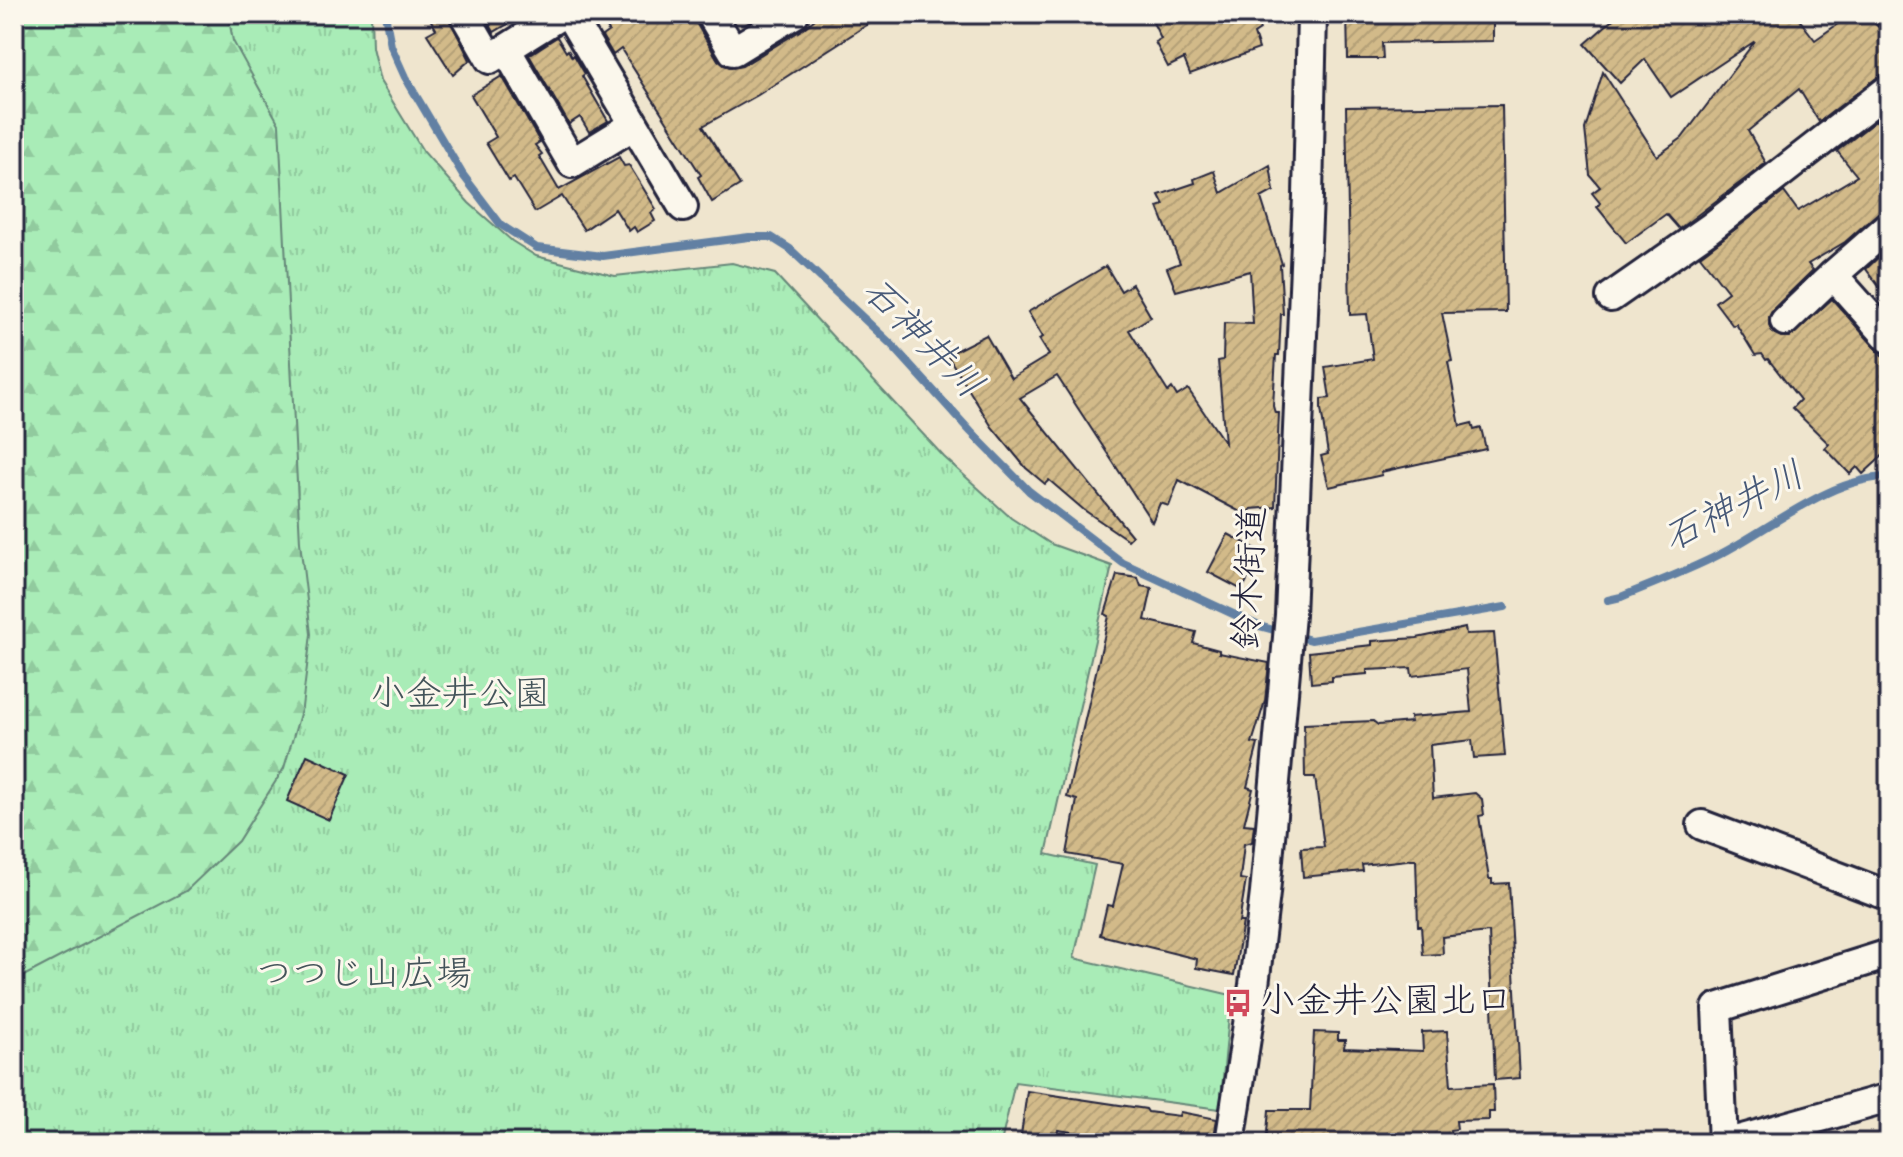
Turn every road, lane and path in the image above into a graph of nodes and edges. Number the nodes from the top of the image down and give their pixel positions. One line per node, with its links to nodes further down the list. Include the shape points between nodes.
1 (464, 14): 7 (street, via 490,59)
2 (562, 14): 7 (street)
3 (569, 14): 9 (street)
4 (711, 14): 5 (street, via 733,51)
5 (794, 14)
6 (1312, 14): 20 (street, 鈴木街道, via 1290,615 1265,893)
7 (506, 49): 9 (street, via 572,163)
8 (1889, 89): 13 (street, via 1710,228)
9 (634, 125): 10 (street)
10 (683, 207)
11 (1889, 226): 12 (street)
12 (1833, 275): 14 (street); 15 (street)
13 (1611, 297)
14 (1785, 321)
15 (1889, 338)
16 (1702, 825): 17 (street)
17 (1889, 896)
18 (1889, 954): 21 (street, via 1717,1008)
19 (1889, 1098): 21 (street)
20 (1230, 1143)
21 (1725, 1143)

